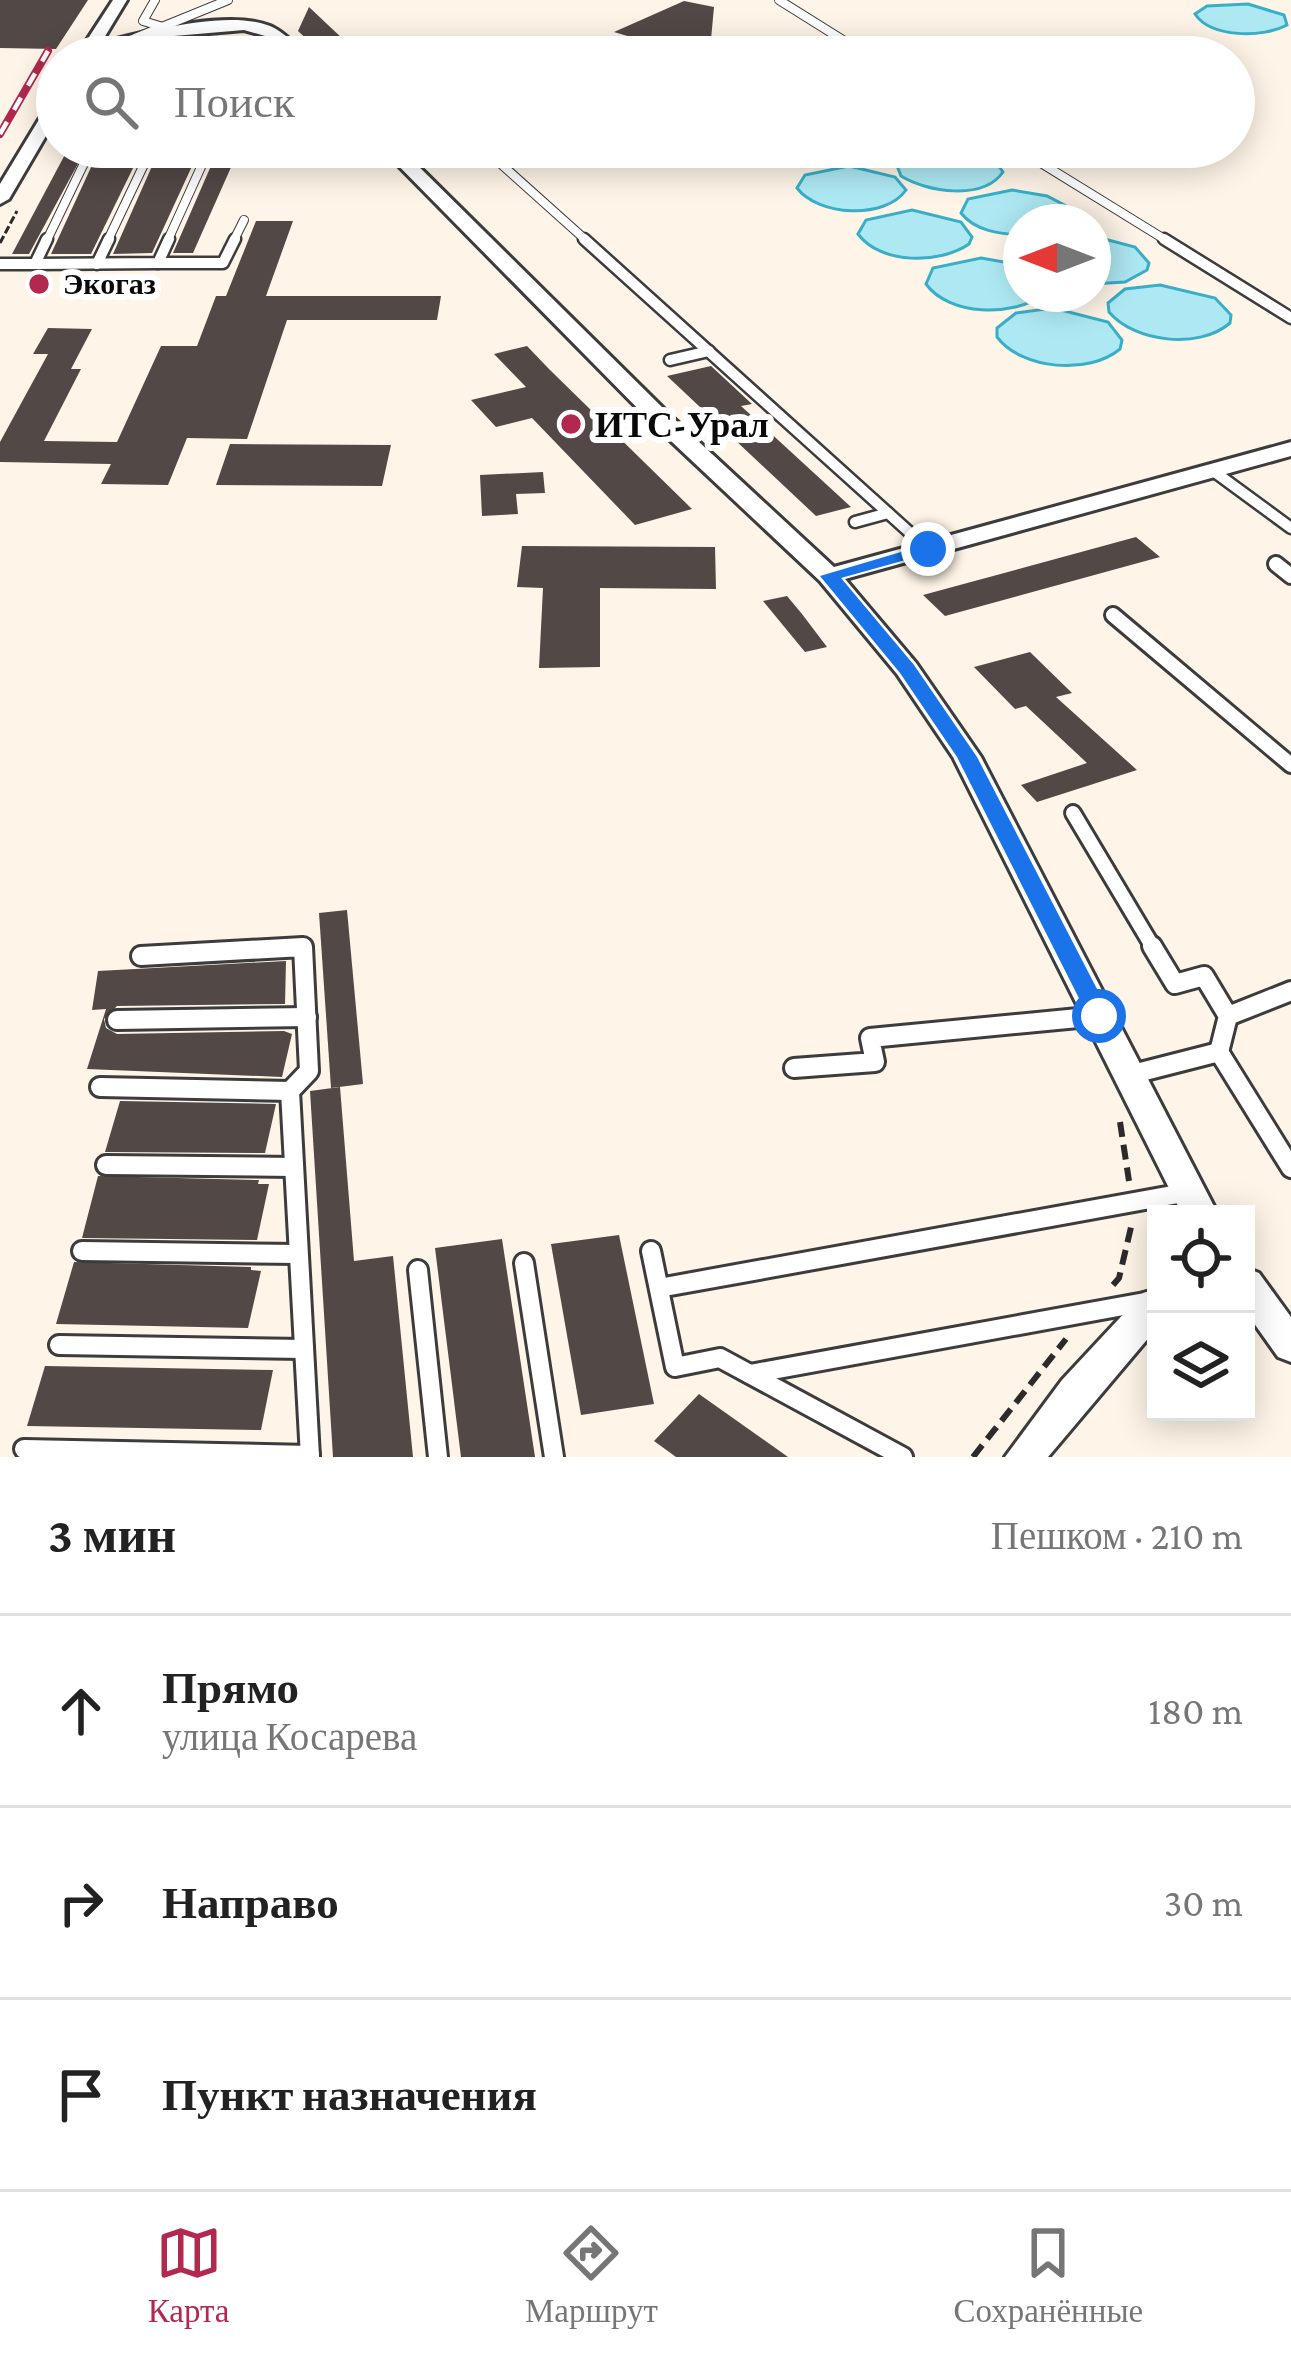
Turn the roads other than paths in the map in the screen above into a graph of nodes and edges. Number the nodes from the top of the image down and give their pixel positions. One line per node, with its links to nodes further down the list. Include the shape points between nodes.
1 (120, 0): 7 (street)
2 (155, 0): 6 (lane, via 143,21)
3 (778, 0): 10 (lane)
4 (231, 1): 5 (lane); 6 (lane)
5 (243, 26): 6 (street); 9 (street)
6 (166, 29): 8 (street)
7 (98, 36)
8 (142, 36)
9 (276, 36)
10 (836, 36)
11 (36, 138): 18 (street)
12 (82, 168): 22 (lane)
13 (142, 168): 23 (lane)
14 (201, 168): 20 (lane)
15 (410, 168): 34 (street)
16 (505, 168): 25 (lane)
17 (1049, 168): 24 (lane)
18 (0, 199)
19 (244, 220): 20 (lane, via 223,263)
20 (158, 263): 23 (lane)
21 (0, 264): 22 (lane)
22 (35, 264): 23 (lane)
23 (97, 264)
24 (1291, 318)
25 (709, 351): 26 (lane); 29 (lane)
26 (670, 360)
27 (1291, 448): 28 (street)
28 (1212, 470): 31 (lane); 32 (street)
29 (888, 513): 30 (lane); 32 (lane)
30 (854, 522)
31 (1291, 527)
32 (928, 549): 34 (street)
33 (1276, 564): 35 (lane)
34 (829, 576): 42 (street, via 967,757)
35 (1291, 576)
36 (1114, 615): 37 (lane)
37 (1291, 765)
38 (1073, 813): 43 (lane, via 1175,984 1204,976)
39 (141, 956): 41 (lane, via 303,947)
40 (1291, 991): 43 (lane)
41 (307, 1016): 44 (lane); 49 (lane, via 309,1071)
42 (1099, 1016): 46 (lane, via 870,1037 874,1062); 47 (street)
43 (1228, 1016): 45 (lane)
44 (117, 1020)
45 (1219, 1052): 47 (lane); 52 (lane)
46 (794, 1068)
47 (1130, 1076): 53 (street)
48 (100, 1087): 49 (lane)
49 (290, 1091): 51 (lane)
50 (106, 1165): 51 (lane)
51 (294, 1167): 56 (lane)
52 (1291, 1168)
53 (1195, 1203): 59 (lane, via 1132,1202)
54 (82, 1251): 56 (lane)
55 (651, 1251): 59 (lane)
56 (298, 1254): 65 (lane)
57 (524, 1263): 70 (lane)
58 (418, 1270): 69 (lane)
59 (658, 1288): 66 (lane, via 675,1367 721,1358)
60 (1255, 1296): 64 (street)
61 (1147, 1303): 66 (lane)
62 (1147, 1312): 72 (street)
63 (59, 1345): 65 (lane)
64 (1291, 1346)
65 (304, 1349): 68 (lane)
66 (750, 1374): 71 (lane)
67 (24, 1450): 68 (lane)
68 (310, 1456)
69 (438, 1457)
70 (554, 1457)
71 (903, 1457)
72 (1025, 1457)

